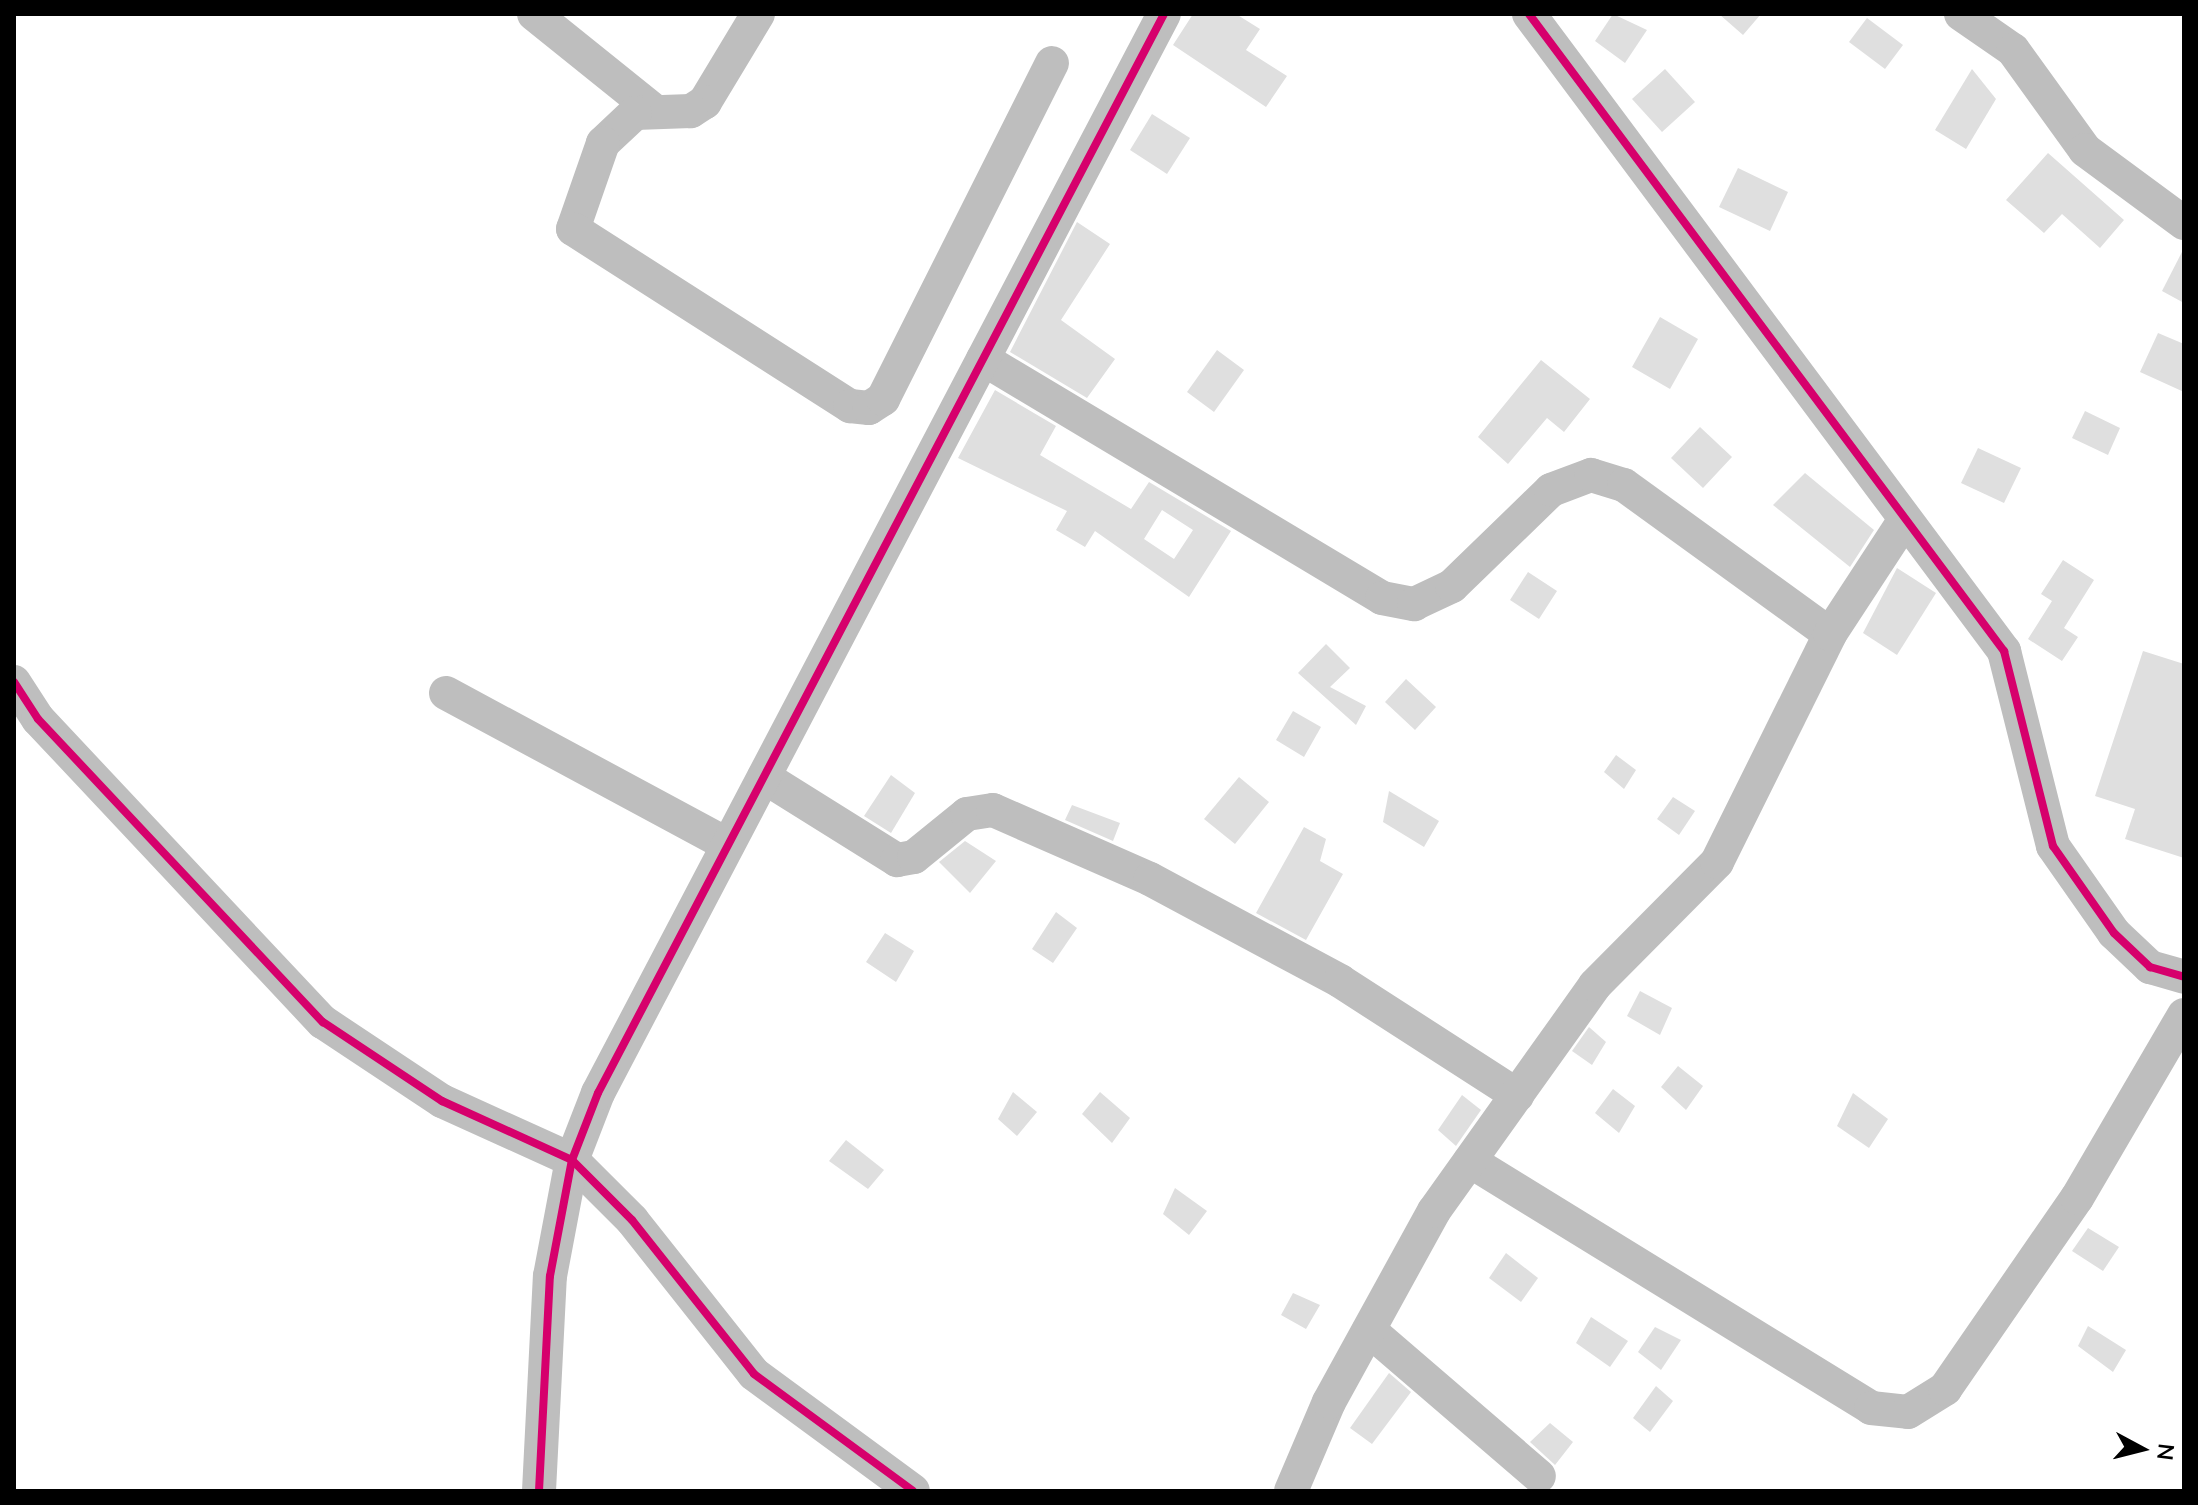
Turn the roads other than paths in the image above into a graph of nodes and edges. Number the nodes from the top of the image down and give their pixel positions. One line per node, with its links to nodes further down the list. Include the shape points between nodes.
1 (534, 14): 7 (street)
2 (758, 14): 7 (street, via 705,102 691,111)
3 (1164, 14): 9 (street)
4 (1529, 14): 10 (street)
5 (1961, 14): 8 (street, via 2013,50 2085,150)
6 (1052, 63): 7 (street, via 924,326 883,399 869,408 850,406 577,236 575,210 603,143)
7 (651, 108)
8 (2184, 223)
9 (983, 359): 11 (street, via 1382,598 1414,604 1452,586 1551,490 1591,475 1624,485); 14 (street)
10 (1904, 521): 11 (street); 16 (street, via 2004,651 2053,846 2114,933 2150,967)
11 (1830, 634): 18 (street, via 1717,862 1595,985)
12 (14, 682): 19 (street, via 38,719 323,1022 442,1101)
13 (446, 693): 15 (street)
14 (764, 777): 15 (street); 18 (street, via 897,860 914,857 967,814 993,810 1150,879 1340,981)
15 (728, 845): 19 (street, via 598,1093)
16 (2184, 977)
17 (2184, 1015): 20 (street, via 2077,1198 1945,1389 1908,1412 1871,1408)
18 (1517, 1095): 20 (street)
19 (572, 1160): 23 (street, via 550,1276); 24 (street, via 632,1220 754,1374)
20 (1470, 1161): 21 (street)
21 (1369, 1330): 22 (street); 25 (street)
22 (1539, 1476)
23 (539, 1491)
24 (913, 1491)
25 (1291, 1491)

